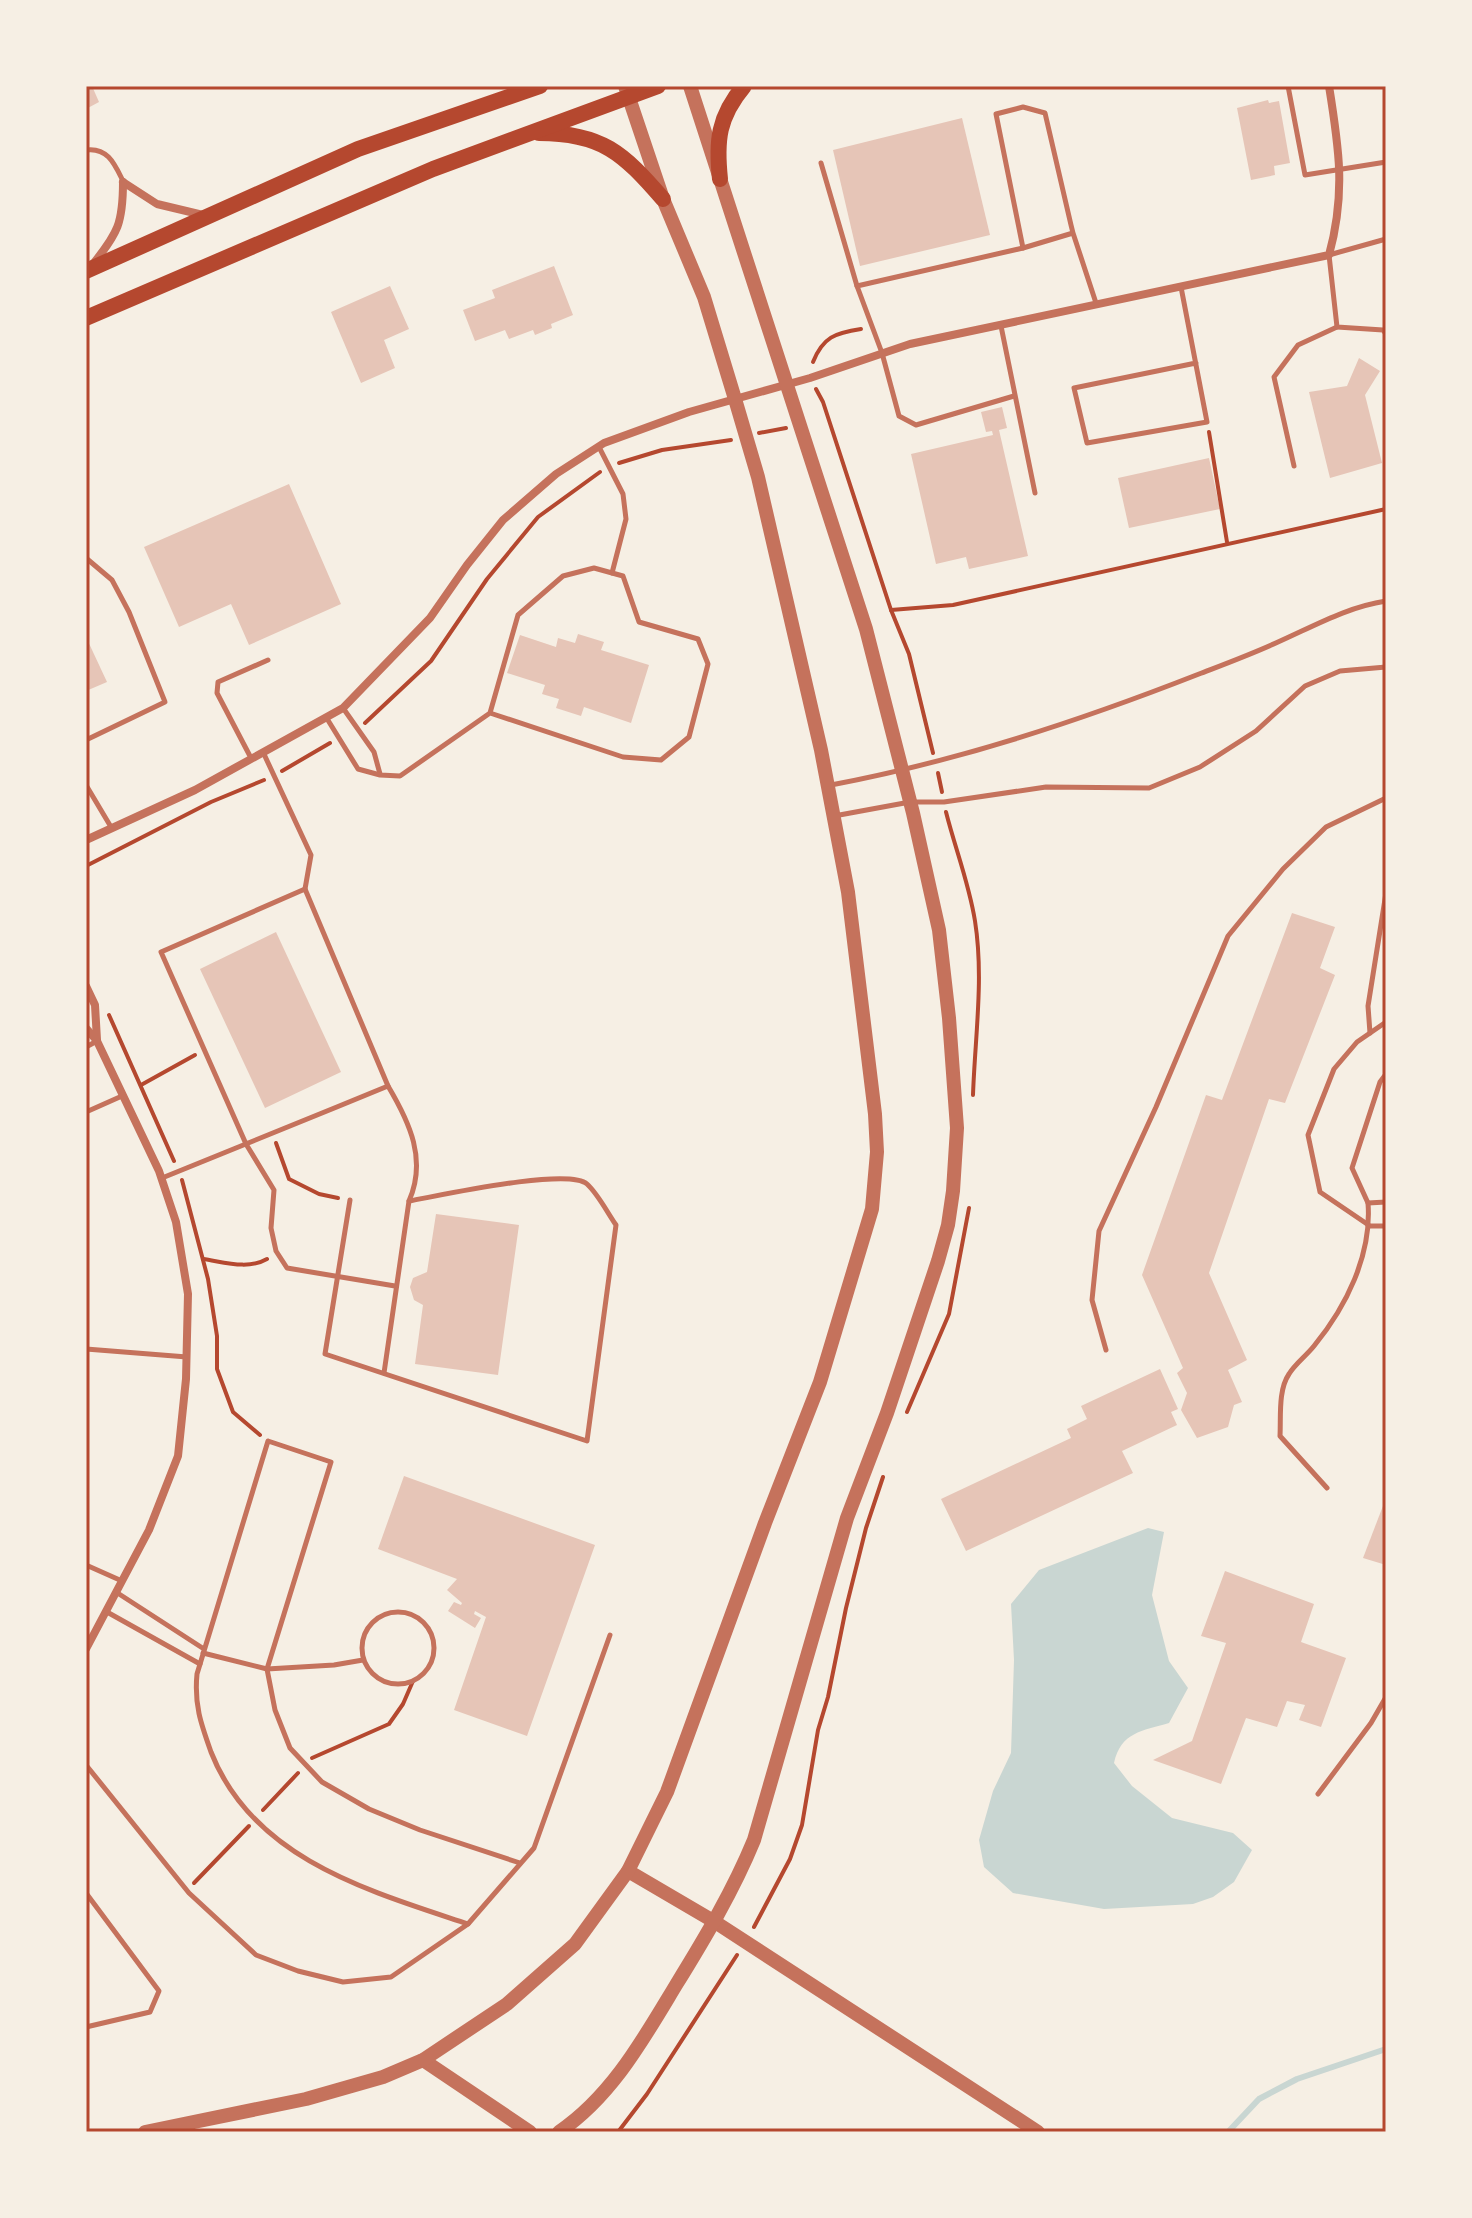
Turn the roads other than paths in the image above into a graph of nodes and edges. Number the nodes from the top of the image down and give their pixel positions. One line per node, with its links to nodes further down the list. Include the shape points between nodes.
1 (540, 86): 16 (main road, via 358,149)
2 (658, 86): 7 (main road)
3 (690, 86): 13 (street)
4 (744, 86): 13 (main road, via 721,122)
5 (1288, 86): 12 (lane, via 1305,175)
6 (1329, 86): 12 (street)
7 (627, 91): 8 (main road); 15 (street)
8 (529, 132): 15 (main road, via 565,133 600,142 633,165); 25 (main road)
9 (86, 150): 14 (lane, via 112,158)
10 (1386, 162): 12 (lane)
11 (821, 163): 22 (lane)
12 (1340, 169): 20 (street, via 1339,221)
13 (720, 179): 31 (street)
14 (123, 182): 16 (street, via 157,204); 21 (street, via 123,213 112,240)
15 (663, 199): 33 (street, via 704,297)
16 (208, 217): 21 (main road)
17 (1073, 233): 19 (lane); 19 (lane, via 1045,113 1023,107 996,114); 24 (lane)
18 (1386, 239): 20 (lane)
19 (1023, 248): 22 (lane)
20 (1329, 255): 23 (street); 27 (lane)
21 (87, 271)
22 (857, 286): 29 (lane)
23 (1181, 287): 24 (street); 30 (lane)
24 (1096, 303): 26 (street)
25 (86, 318)
26 (1001, 324): 29 (street); 32 (lane)
27 (1337, 327): 28 (lane); 35 (lane, via 1298,345 1274,377)
28 (1386, 334)
29 (882, 353): 31 (street); 32 (lane, via 899,416 916,425)
30 (1196, 363): 30 (lane, via 1207,422 1087,443 1074,388)
31 (788, 382): 33 (street); 48 (street, via 866,629)
32 (1014, 396): 36 (lane)
33 (735, 399): 34 (street); 51 (street)
34 (599, 447): 38 (lane, via 623,494 626,519); 42 (street, via 556,474 503,520 430,618)
35 (1294, 466)
36 (1035, 493)
37 (86, 558): 45 (lane, via 112,580 165,702)
38 (612, 573): 43 (lane, via 594,568 563,576 518,615); 43 (lane, via 623,576 639,622 698,639 708,664 689,737 661,760 623,757)
39 (1386, 601): 48 (lane, via 1358,605 1128,702)
40 (268, 660): 47 (lane, via 218,682 217,693)
41 (1386, 667): 53 (lane, via 1340,671 1305,686 1256,731 1200,767 1149,788 1046,787)
42 (343, 708): 44 (street); 49 (lane, via 374,752)
43 (490, 713): 49 (lane, via 400,776)
44 (326, 717): 46 (street); 49 (lane, via 358,769)
45 (86, 740)
46 (263, 752): 47 (street); 57 (lane, via 311,855)
47 (251, 759): 55 (street)
48 (902, 771): 51 (lane); 53 (street)
49 (380, 775)
50 (86, 785): 55 (lane)
51 (827, 786): 54 (street)
52 (1386, 798): 80 (lane, via 1326,827 1228,936 1099,1231 1092,1300)
53 (910, 802): 54 (lane); 100 (street, via 939,930 949,1018 957,1128 948,1225 847,1518 754,1840)
54 (833, 817): 98 (street, via 848,892 875,1114 872,1209 820,1382 667,1792)
55 (111, 827): 56 (street)
56 (86, 840)
57 (305, 889): 66 (lane); 69 (lane, via 161,952)
58 (1386, 893): 62 (lane, via 1368,1006)
59 (86, 986): 63 (street, via 95,1005)
60 (1386, 1022): 62 (lane)
61 (86, 1028): 63 (street)
62 (1370, 1033): 75 (lane, via 1334,1069 1308,1135 1320,1192)
63 (97, 1041): 64 (lane); 67 (street)
64 (86, 1047)
65 (1386, 1074): 74 (lane, via 1352,1168)
66 (388, 1086): 69 (lane); 72 (lane, via 403,1111 418,1159)
67 (122, 1096): 68 (lane); 70 (street)
68 (86, 1112)
69 (246, 1144): 70 (lane); 77 (lane, via 274,1190 271,1228 276,1252 287,1268)
70 (161, 1178): 81 (street, via 176,1222 188,1294)
71 (350, 1200): 77 (lane)
72 (409, 1201): 78 (lane); 82 (lane, via 563,1178 586,1183 616,1225 587,1441)
73 (1386, 1202): 74 (lane)
74 (1368, 1203): 75 (lane)
75 (1370, 1226): 76 (lane); 83 (lane, via 1338,1314 1287,1376 1281,1405 1280,1436)
76 (1386, 1226)
77 (337, 1277): 78 (lane); 82 (lane, via 325,1354)
78 (395, 1286): 82 (lane)
79 (86, 1349): 81 (lane)
80 (1106, 1350)
81 (187, 1357): 85 (street, via 178,1456)
82 (384, 1373)
83 (1327, 1488)
84 (86, 1565): 85 (lane)
85 (122, 1581): 86 (street)
86 (116, 1592): 87 (street); 90 (lane)
87 (106, 1612): 89 (street); 92 (lane)
88 (610, 1635): 97 (lane, via 534,1848)
89 (86, 1649)
90 (204, 1651): 92 (lane); 93 (lane); 93 (lane, via 268,1441 284,1445 331,1462)
91 (363, 1660): 91 (lane, via 369,1627 387,1614 410,1614 428,1628 434,1651 424,1673 413,1681 402,1685 379,1679); 93 (lane)
92 (200, 1664): 101 (lane, via 195,1698 201,1725 221,1778 254,1820 289,1850 377,1893)
93 (267, 1669): 97 (lane, via 290,1748 322,1782 420,1830)
94 (1386, 1697): 96 (lane)
95 (86, 1765): 101 (lane, via 187,1890 256,1955 343,1982 391,1977)
96 (1318, 1794)
97 (520, 1863): 101 (lane)
98 (628, 1871): 100 (street); 103 (street, via 575,1944 507,2004)
99 (86, 1893): 102 (lane, via 159,1991 150,2012)
100 (715, 1922): 106 (street, via 640,2044 598,2100); 107 (street)
101 (468, 1924)
102 (86, 2027)
103 (423, 2060): 104 (street, via 306,2099); 105 (street)
104 (145, 2132)
105 (530, 2132)
106 (559, 2132)
107 (1038, 2132)

